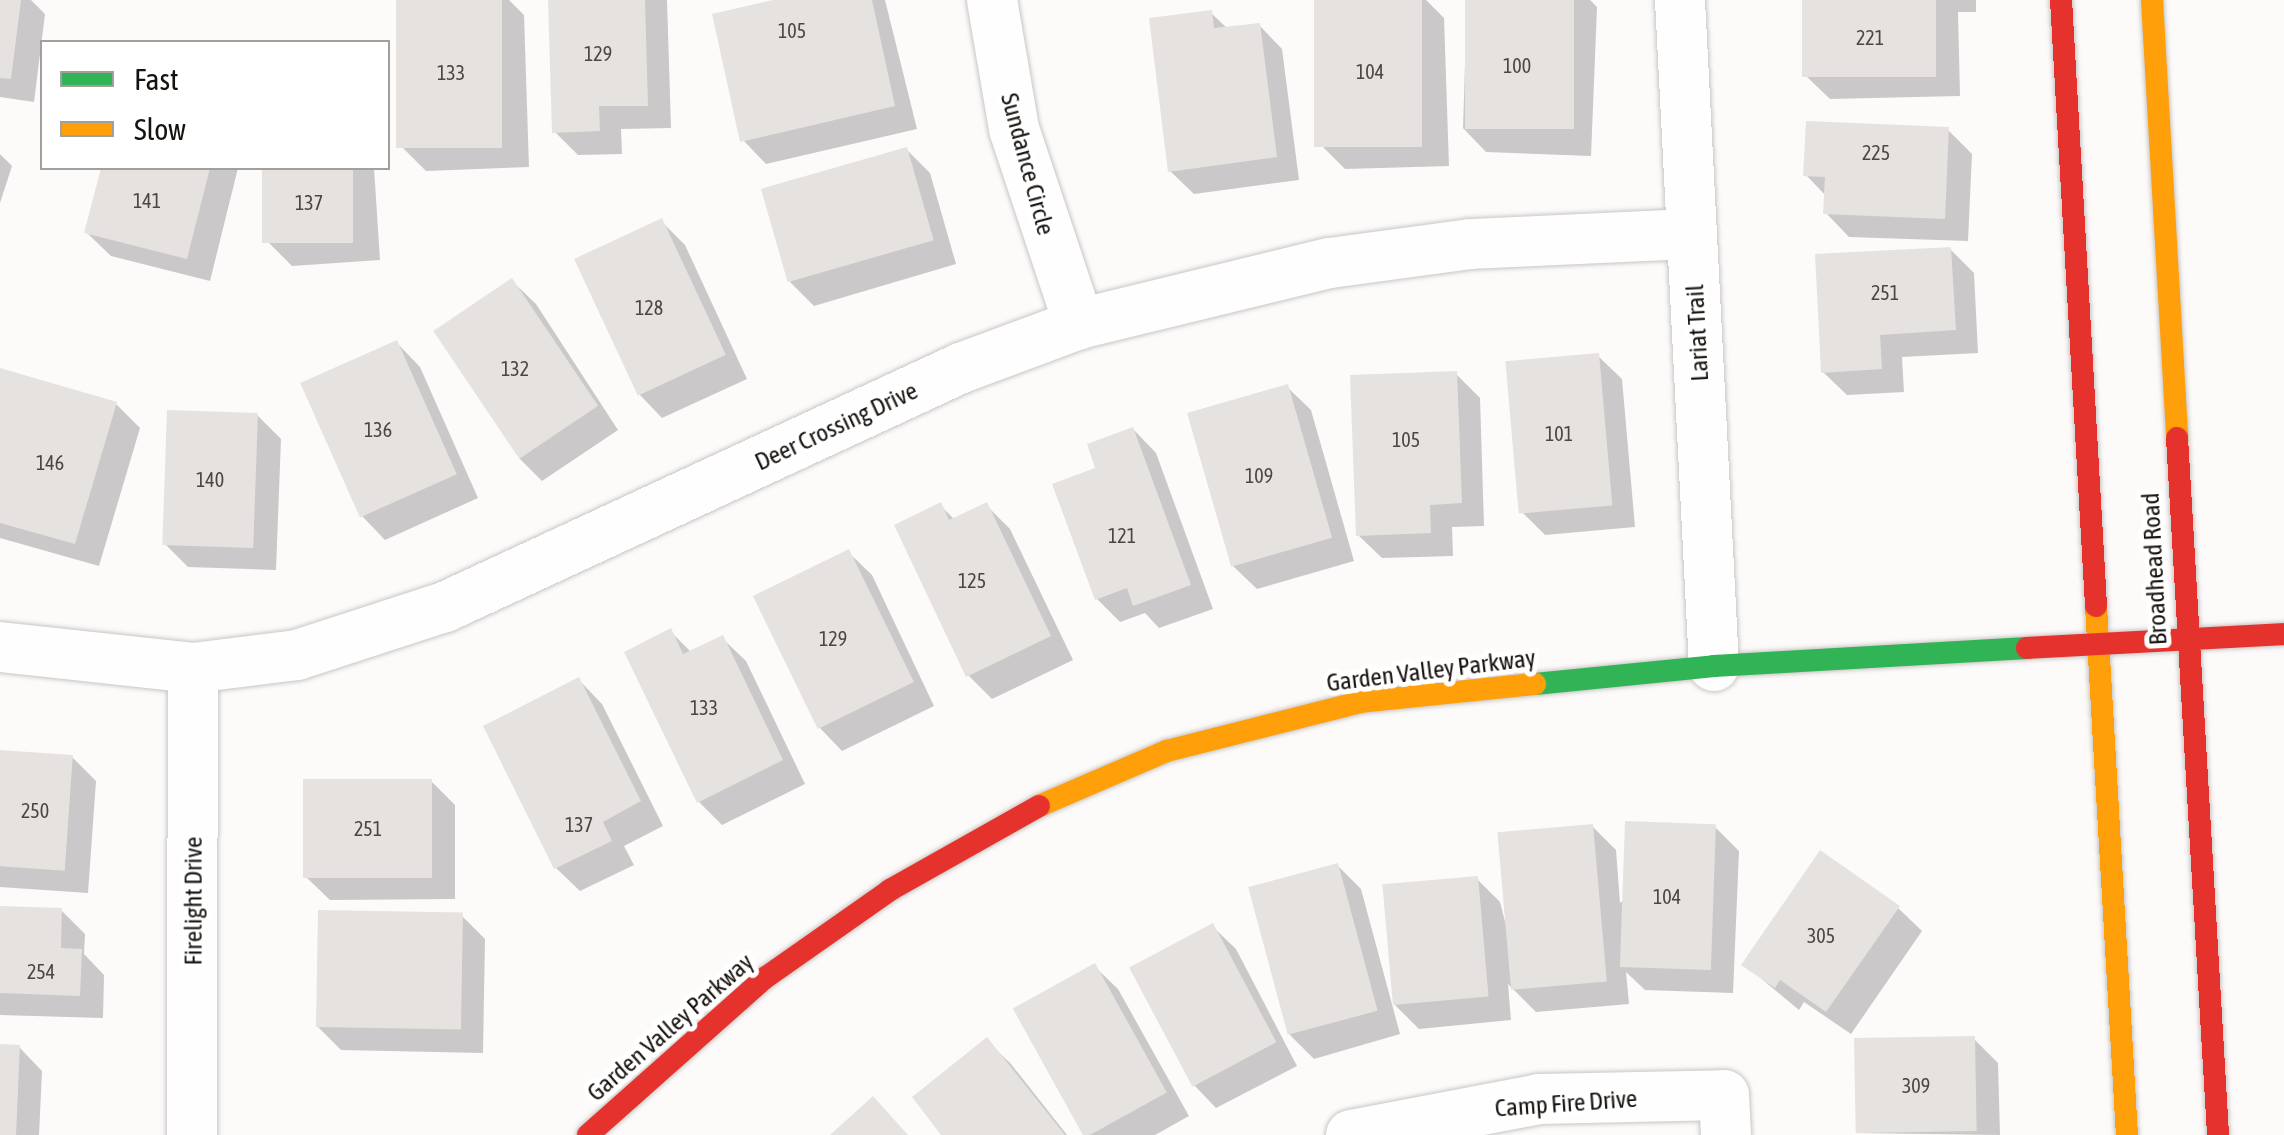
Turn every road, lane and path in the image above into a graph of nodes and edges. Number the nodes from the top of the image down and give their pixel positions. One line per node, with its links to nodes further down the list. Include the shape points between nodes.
1 (992, 0): 6 (street, Sundance Circle, via 1014,129)
2 (1680, 0): 5 (street, Lariat Trail)
3 (2061, 0): 9 (street)
4 (2152, 0): 8 (street, Broadhead Road)
5 (1692, 234): 6 (street, Deer Crossing Drive, via 1471,244 1330,263); 11 (street, Lariat Trail)
6 (1079, 324): 12 (street, Deer Crossing Drive, via 961,368 391,630 297,655)
7 (2284, 634): 8 (street, Garden Valley Parkway)
8 (2185, 636): 9 (street, Garden Valley Parkway); 18 (street, Broadhead Road)
9 (2098, 641): 11 (street, Garden Valley Parkway); 17 (street)
10 (0, 647): 12 (street, Deer Crossing Drive)
11 (1714, 666): 15 (street, Garden Valley Parkway, via 1360,702 1167,752 1000,823 890,890 765,978)
12 (193, 668): 14 (street, Firelight Drive)
13 (1725, 1115): 16 (street, Camp Fire Drive, via 1539,1099)
14 (192, 1135)
15 (588, 1135)
16 (1351, 1135)
17 (2127, 1135)
18 (2218, 1135)

